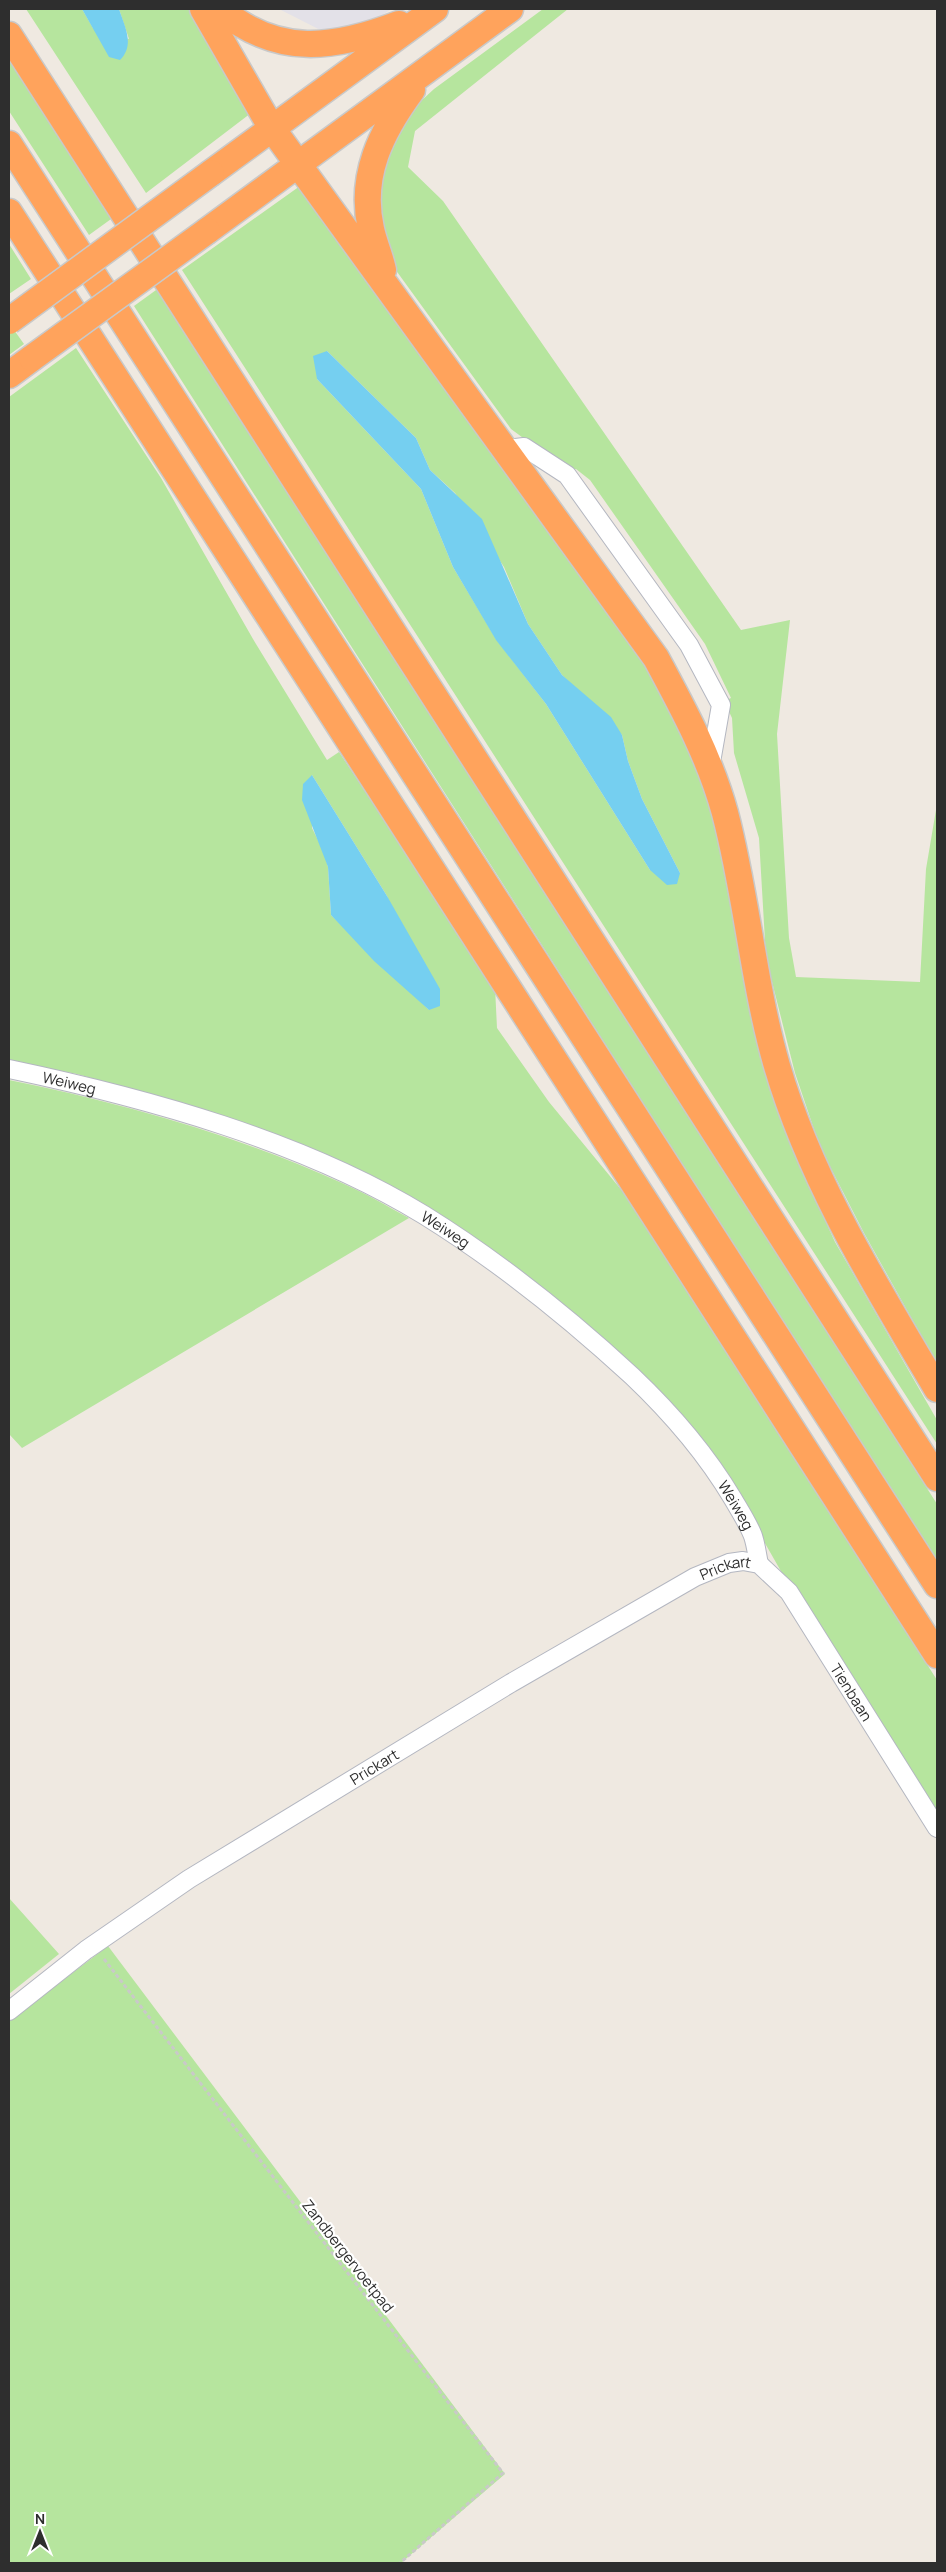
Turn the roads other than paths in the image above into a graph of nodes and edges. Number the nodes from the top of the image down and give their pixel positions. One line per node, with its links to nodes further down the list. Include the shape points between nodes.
1 (203, 9): 7 (highway)
2 (220, 9): 4 (highway, via 244,26 273,39 326,45 365,37)
3 (510, 9): 6 (highway)
4 (434, 10): 7 (highway)
5 (9, 35): 18 (highway)
6 (426, 71): 9 (highway); 11 (highway, via 385,130 369,176 369,217)
7 (271, 127): 9 (highway); 12 (highway, bridge)
8 (9, 144): 20 (highway)
9 (299, 165): 11 (highway); 13 (highway, bridge)
10 (9, 212): 21 (highway)
11 (387, 286): 14 (highway)
12 (9, 321)
13 (9, 374)
14 (507, 449): 15 (highway, via 656,658 690,720); 15 (street, via 524,447 567,475 689,645 721,704)
15 (710, 769): 17 (highway, via 732,841 765,1020 795,1119 817,1173 849,1236)
16 (9, 1069): 19 (street, Weiweg, via 153,1104 248,1134 349,1176 423,1215 500,1267 568,1321 663,1406 704,1453 732,1497 753,1536)
17 (937, 1389)
18 (937, 1478)
19 (759, 1564): 22 (street, Tienbaan, via 789,1592); 23 (street, Prickart, via 729,1563 695,1576 342,1785 189,1880 92,1946)
20 (937, 1585)
21 (937, 1655)
22 (937, 1828)
23 (9, 2011)

